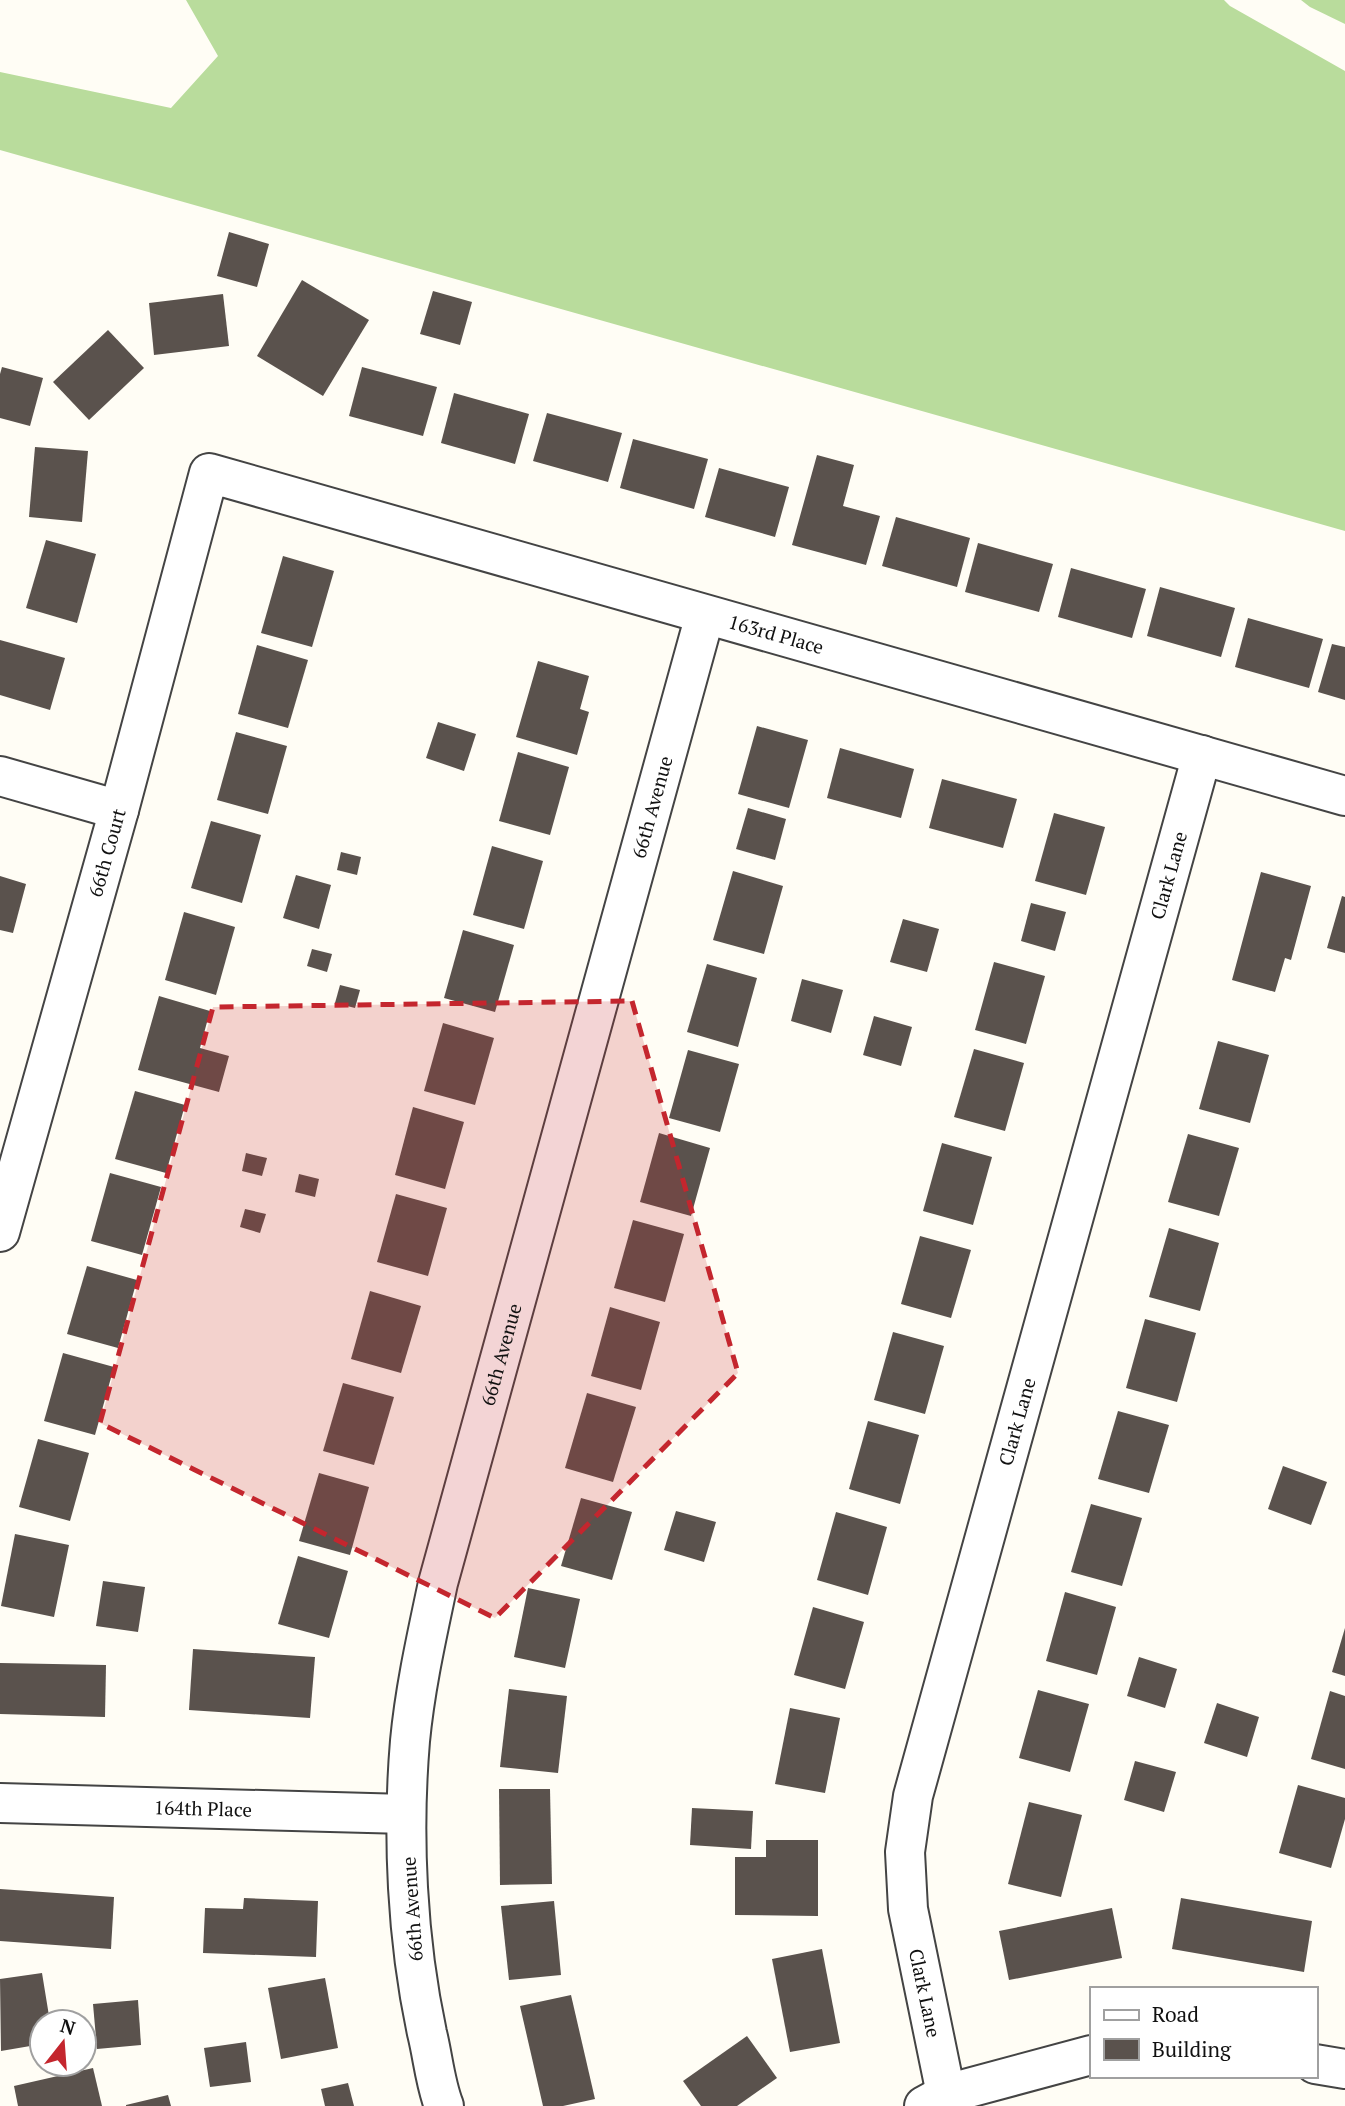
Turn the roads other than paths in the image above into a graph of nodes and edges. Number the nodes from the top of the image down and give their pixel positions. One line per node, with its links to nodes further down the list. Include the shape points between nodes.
1 (209, 473): 2 (street, 163rd Place); 6 (street, 66th Court)
2 (705, 615): 3 (street, 163rd Place); 9 (street, 66th Avenue, via 438,1583 420,1666)
3 (1202, 755): 5 (street, 163rd Place); 13 (street, Clark Lane, via 914,1796 905,1852 908,1909)
4 (0, 776): 6 (street)
5 (1345, 796)
6 (120, 810): 7 (street, 66th Court)
7 (0, 1231)
8 (0, 1803): 9 (street, 164th Place)
9 (406, 1814): 14 (street, 66th Avenue, via 414,1956)
10 (1090, 2055): 13 (street)
11 (1317, 2064): 12 (street)
12 (1345, 2069)
13 (935, 2100)
14 (444, 2106)

